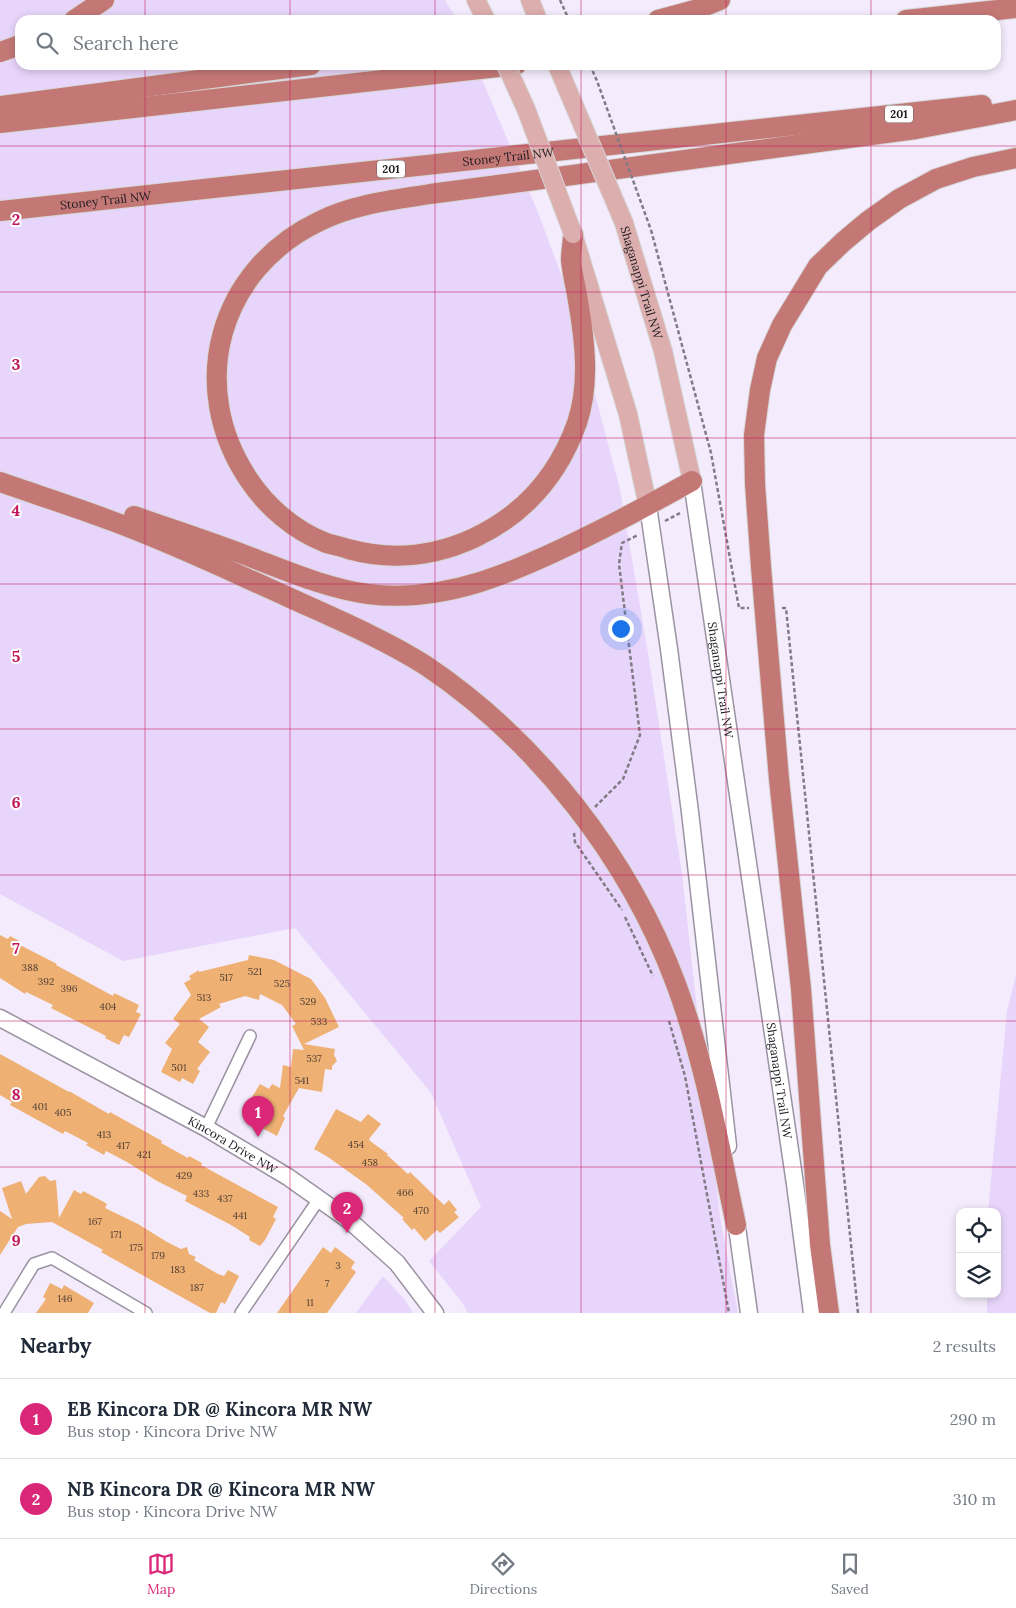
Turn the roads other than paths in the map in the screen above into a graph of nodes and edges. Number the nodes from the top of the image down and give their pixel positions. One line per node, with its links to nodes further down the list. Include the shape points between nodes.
1 (104, 0): 6 (highway)
2 (476, 0): 7 (main road)
3 (530, 0): 8 (main road)
4 (720, 0): 9 (highway)
5 (1016, 8): 10 (highway)
6 (83, 15)
7 (484, 15)
8 (536, 15)
9 (674, 15)
10 (952, 15)
11 (15, 47): 12 (highway)
12 (0, 52)
13 (273, 70): 18 (highway)
14 (472, 70): 20 (highway)
15 (508, 70): 23 (main road, bridge)
16 (559, 70): 25 (main road, Shaganappi Trail NW, bridge, via 624,224 663,351)
17 (1016, 101): 22 (highway, Stoney Trail NW / 201)
18 (0, 106)
19 (1016, 110): 23 (highway, via 916,130 403,198 321,220 270,254 247,281 229,312 219,344 216,393 219,412 238,464 256,491 274,511 323,542 382,555 414,556 442,551 490,531 516,513 534,498 560,462 577,422 582,400 585,345 571,260)
20 (0, 123)
21 (1016, 158): 39 (highway, via 936,179 899,199 843,242 818,266 782,325 767,358 760,390 754,435 761,567 801,989 820,1245)
22 (0, 211)
23 (573, 234): 27 (main road, via 628,414)
24 (0, 478): 27 (highway, via 102,505 312,580 390,596 438,593 494,578)
25 (692, 481): 27 (highway); 38 (main road, Shaganappi Trail NW)
26 (0, 482): 32 (highway, via 183,549 382,640 462,693 503,728 549,775 583,818 628,884 649,922 676,982 694,1038)
27 (648, 506): 32 (main road, via 690,812)
28 (0, 1018): 30 (main road, Kincora Drive NW)
29 (250, 1036): 30 (street)
30 (206, 1128): 31 (main road, Kincora Drive NW)
31 (319, 1199): 35 (street); 36 (main road, Kincora Drive NW, via 350,1221 397,1263)
32 (736, 1225): 37 (main road)
33 (4, 1313): 34 (street, via 34,1264 52,1258)
34 (146, 1313)
35 (240, 1313)
36 (435, 1313)
37 (749, 1313)
38 (812, 1313)
39 (829, 1313)

